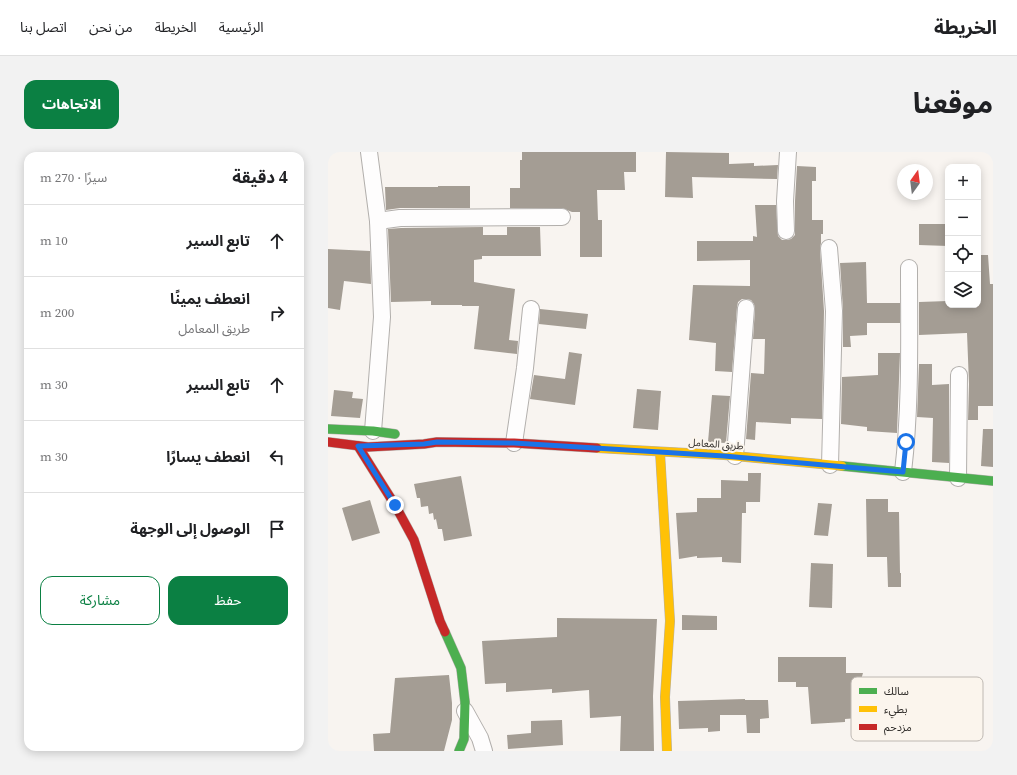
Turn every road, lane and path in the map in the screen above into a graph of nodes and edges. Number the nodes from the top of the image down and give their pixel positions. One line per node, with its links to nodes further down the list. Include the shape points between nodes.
1 (369, 152): 4 (street)
2 (788, 152): 5 (street)
3 (562, 217): 4 (street, via 400,218)
4 (378, 221): 12 (street, via 382,317)
5 (786, 231)
6 (829, 248): 19 (street, via 834,311)
7 (909, 268): 20 (street, via 906,442)
8 (531, 308): 15 (street)
9 (746, 308): 18 (street)
10 (959, 376): 21 (street)
11 (328, 429): 12 (main road)
12 (373, 432): 14 (main road)
13 (328, 442): 16 (main road)
14 (437, 442): 15 (main road, طريق المعامل); 16 (main road)
15 (514, 443): 17 (main road, طريق المعامل)
16 (358, 446): 23 (main road, via 414,540 440,621 461,668)
17 (660, 452): 18 (main road, طريق المعامل); 26 (main road, via 670,621 665,696)
18 (735, 456): 19 (main road, طريق المعامل)
19 (830, 465): 20 (main road, طريق المعامل)
20 (903, 472): 21 (main road, طريق المعامل)
21 (958, 478): 22 (main road, طريق المعامل)
22 (993, 481)
23 (465, 711): 24 (main road, via 464,739); 25 (street)
24 (458, 751)
25 (484, 751)
26 (667, 751)

